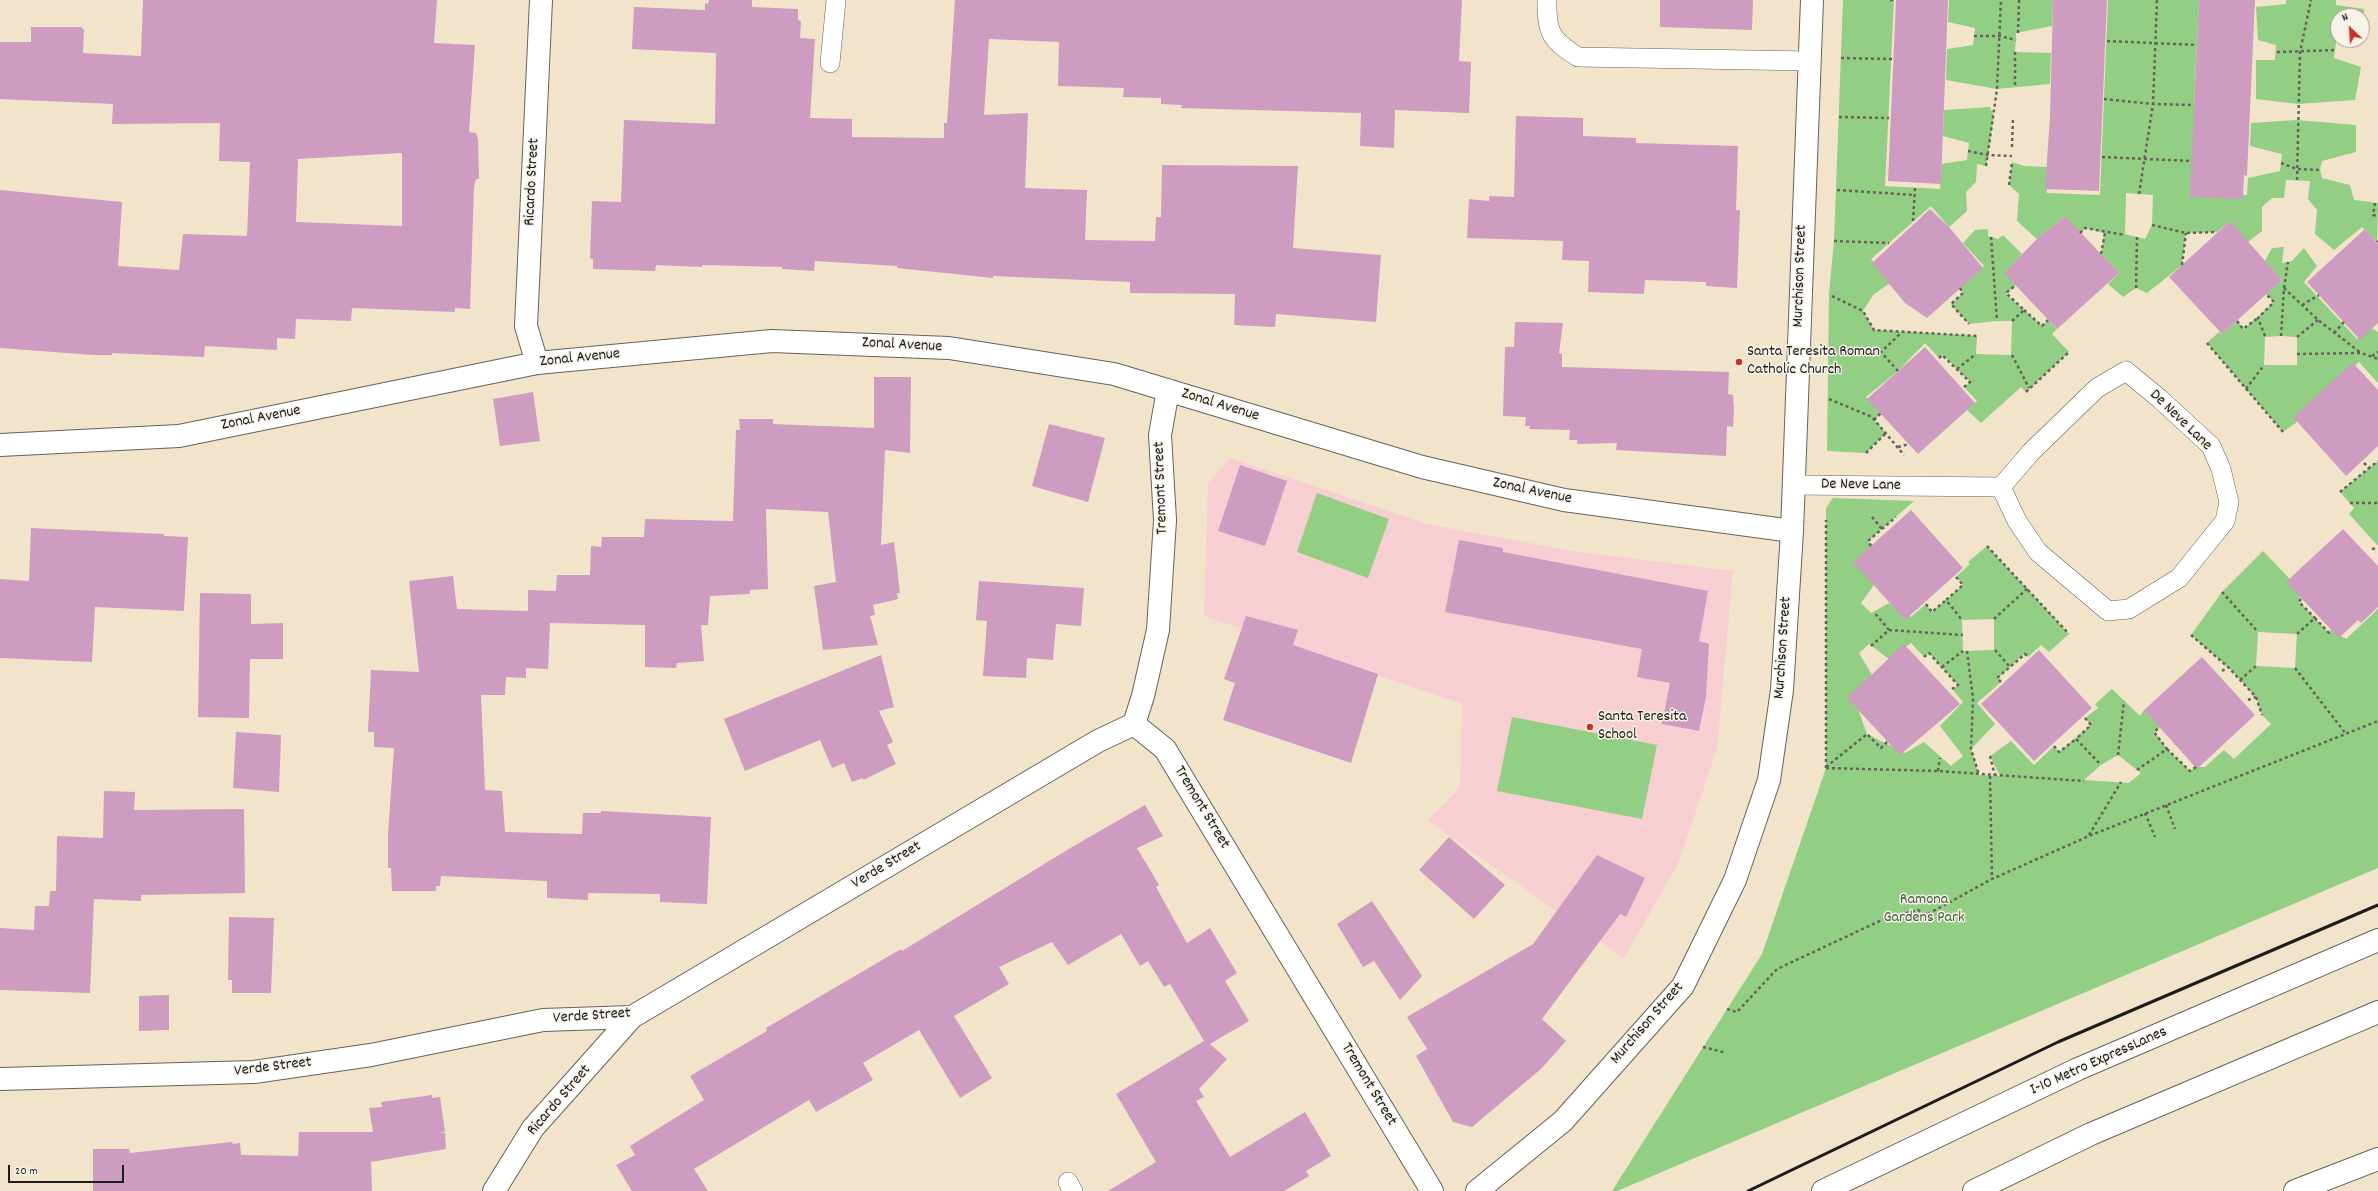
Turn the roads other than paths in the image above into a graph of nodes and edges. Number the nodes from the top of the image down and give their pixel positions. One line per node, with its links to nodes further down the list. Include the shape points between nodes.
1 (541, 0): 7 (main road, Ricardo Street, via 526,326)
2 (836, 0): 6 (lane)
3 (1546, 0): 5 (lane, via 1546,20 1557,44 1578,57)
4 (1812, 0): 5 (main road, Murchison Street)
5 (1809, 61): 10 (main road, Murchison Street)
6 (830, 63)
7 (536, 363): 8 (main road, Zonal Avenue, via 780,341 949,348 1114,374); 9 (main road, Zonal Avenue, via 179,436)
8 (1168, 390): 12 (main road, Zonal Avenue, via 1422,467 1557,499); 13 (main road, Tremont Street, via 1160,436 1165,520 1158,630)
9 (0, 445)
10 (1793, 485): 11 (lane, De Neve Lane); 12 (main road, Murchison Street)
11 (2001, 487): 11 (lane, De Neve Lane, via 2017,521 2038,552 2108,611 2129,609 2179,578 2225,520 2229,502 2221,469 2211,446 2126,371 2097,388 2031,452)
12 (1792, 531): 21 (main road, Murchison Street, via 1782,690 1769,780 1735,880 1683,986 1562,1121)
13 (1134, 724): 16 (main road, Verde Street, via 1098,741); 20 (main road, Tremont Street, via 1165,749)
14 (2378, 940): 22 (main road, I-10 Metro ExpressLanes, via 2078,1069)
15 (2378, 1012): 23 (main road, via 2091,1134)
16 (632, 1017): 17 (main road, Verde Street, via 543,1020 371,1054 254,1072); 19 (main road, Ricardo Street, via 533,1128)
17 (0, 1079)
18 (2378, 1159): 24 (main road)
19 (494, 1191)
20 (1432, 1191)
21 (1477, 1191)
22 (1823, 1191)
23 (1974, 1191)
24 (2295, 1191)

